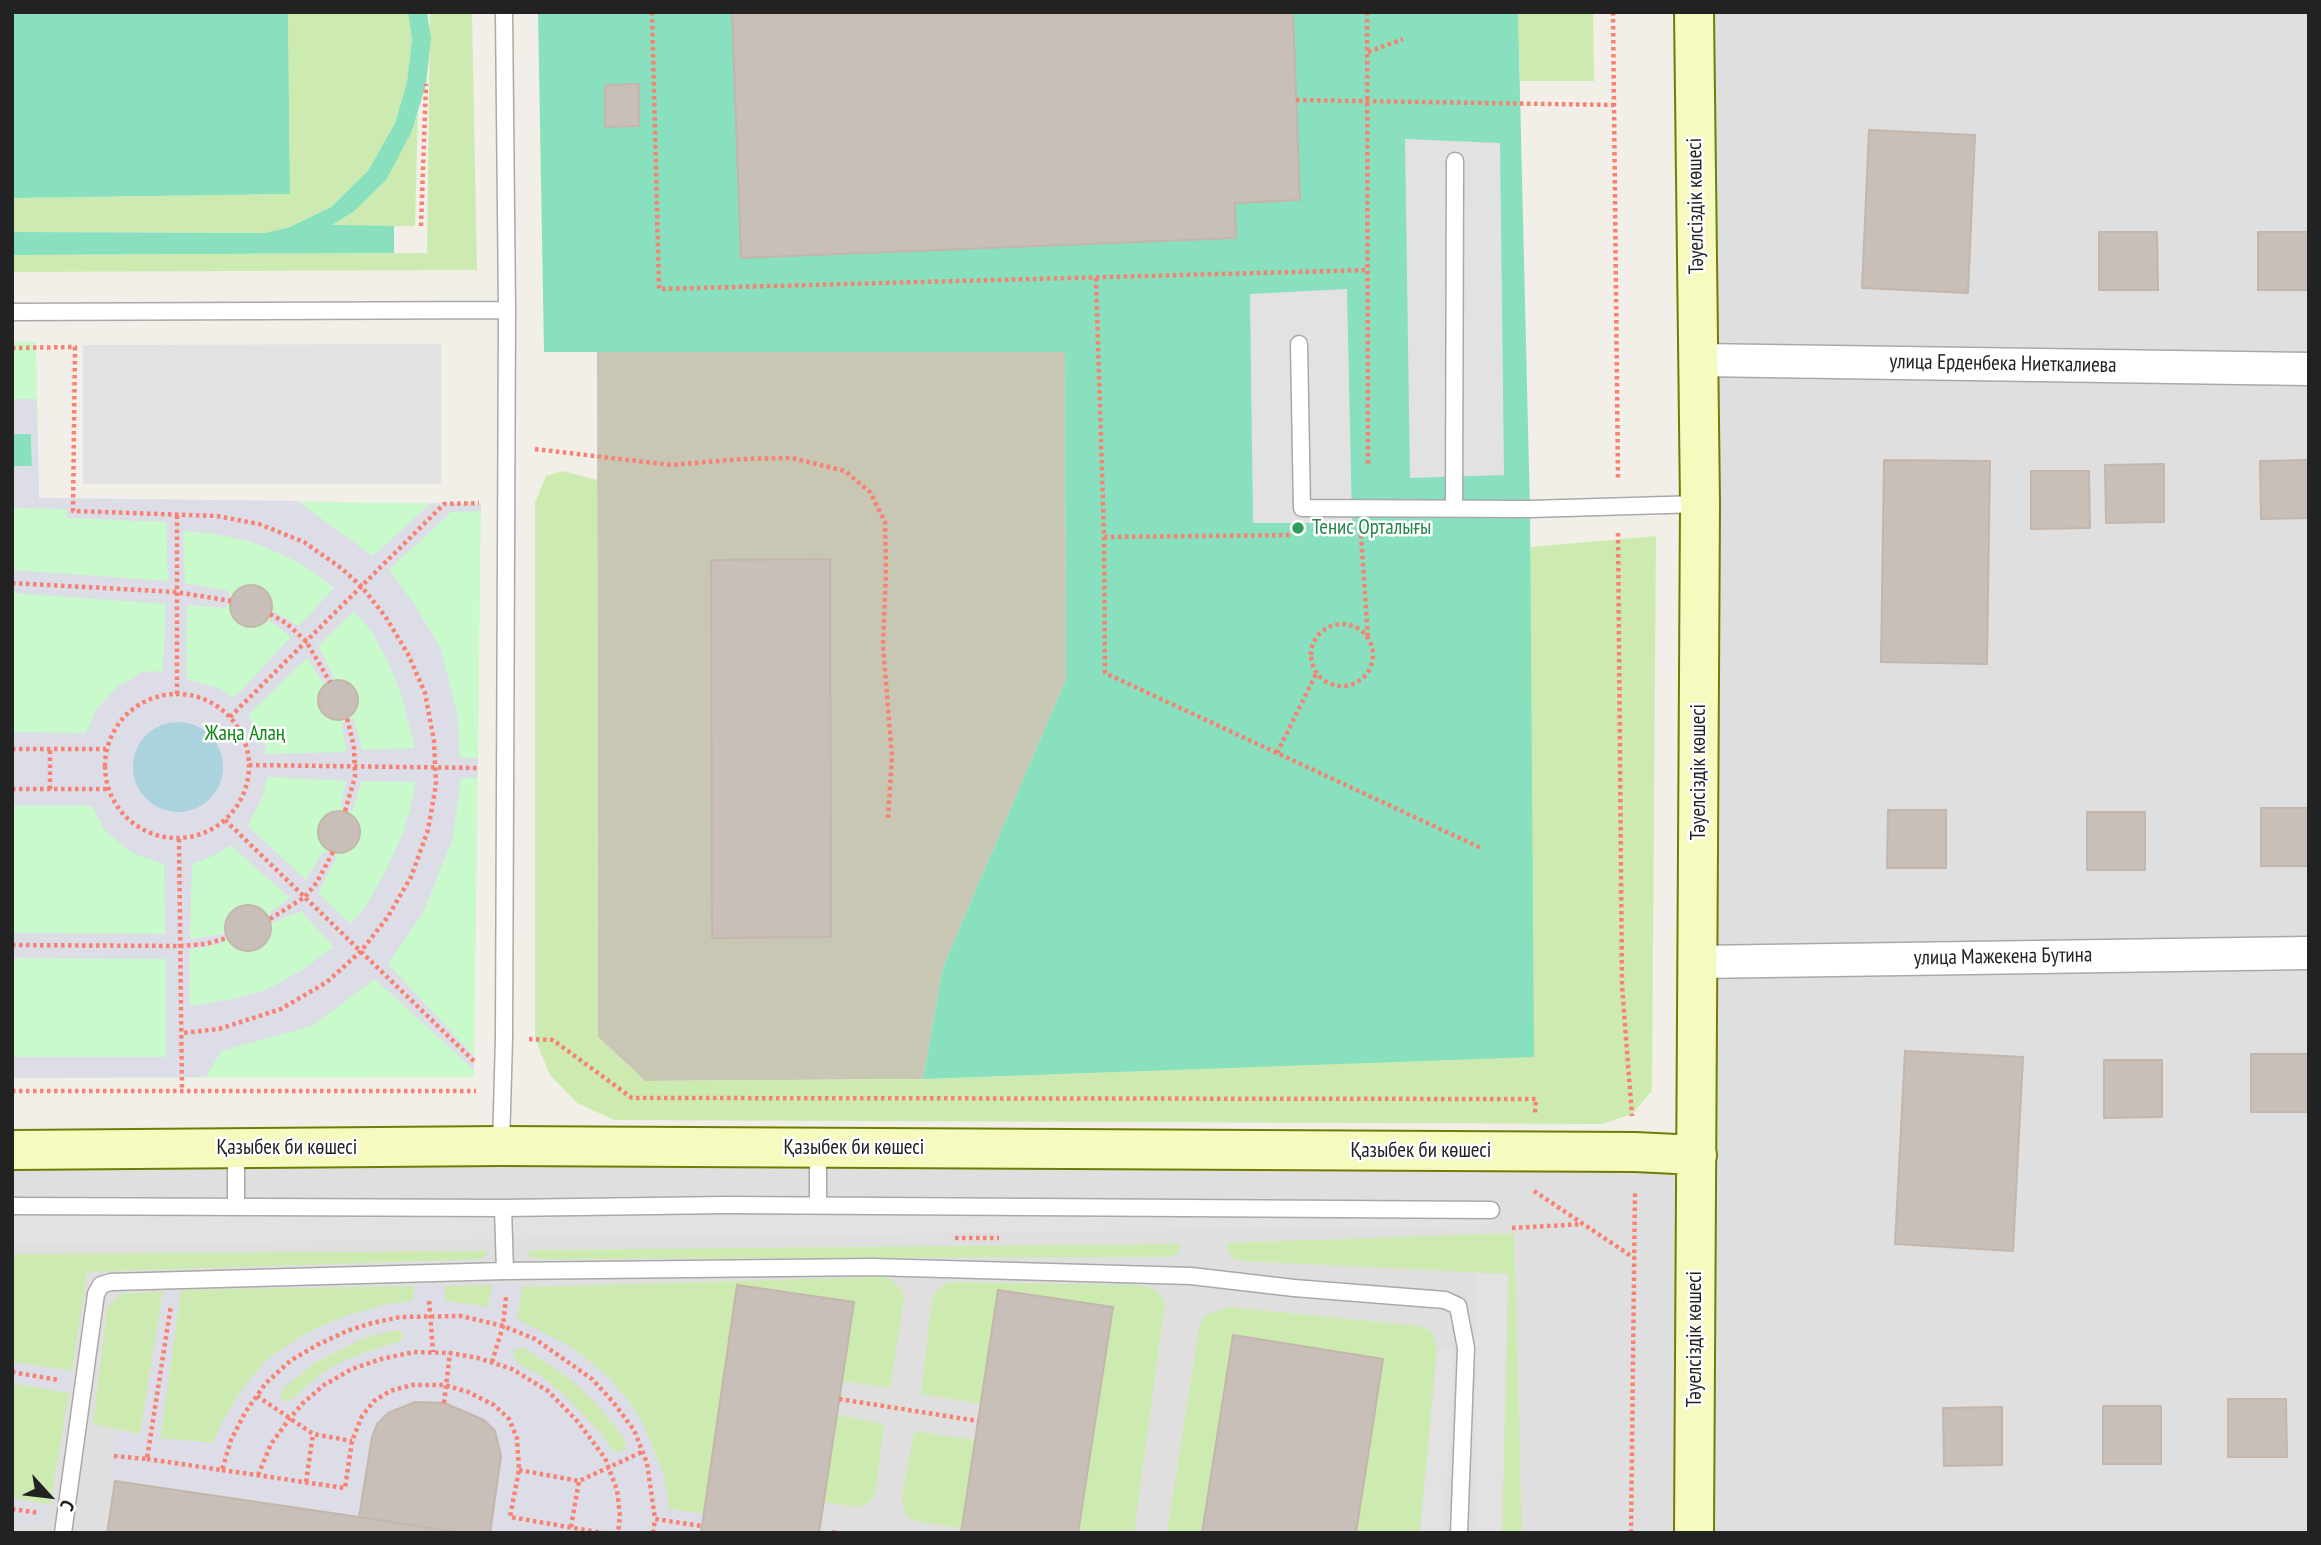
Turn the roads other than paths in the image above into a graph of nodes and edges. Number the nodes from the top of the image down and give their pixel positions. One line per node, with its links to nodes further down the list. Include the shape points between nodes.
1 (504, 12): 4 (lane)
2 (1694, 12): 7 (street, Тәуелсіздік көшесі)
3 (1455, 161): 10 (lane)
4 (507, 310): 5 (lane); 13 (lane)
5 (12, 312)
6 (1299, 344): 10 (lane, via 1302,508)
7 (1698, 360): 8 (street, улица Ерденбека Ниеткалиева); 9 (street, Тәуелсіздік көшесі)
8 (2309, 369)
9 (1700, 504): 10 (lane); 12 (street, Тәуелсіздік көшесі)
10 (1454, 507)
11 (2309, 953): 12 (street, улица Мажекена Бутина)
12 (1698, 962): 17 (street, Тәуелсіздік көшесі)
13 (501, 1146): 14 (street, Қазыбек би көшесі); 15 (street, Қазыбек би көшесі)
14 (236, 1148): 16 (street, Қазыбек би көшесі); 18 (lane)
15 (818, 1148): 17 (street, Қазыбек би көшесі); 19 (lane)
16 (12, 1150)
17 (1696, 1155): 26 (street, Тәуелсіздік көшесі)
18 (236, 1205): 20 (lane); 21 (lane)
19 (818, 1205): 21 (lane); 22 (lane)
20 (12, 1206)
21 (503, 1208): 23 (lane)
22 (1491, 1210)
23 (506, 1278): 24 (lane, via 101,1284); 25 (lane, via 873,1267 1178,1276 1446,1300 1458,1306 1466,1348)
24 (63, 1533)
25 (1459, 1533)
26 (1694, 1533)

